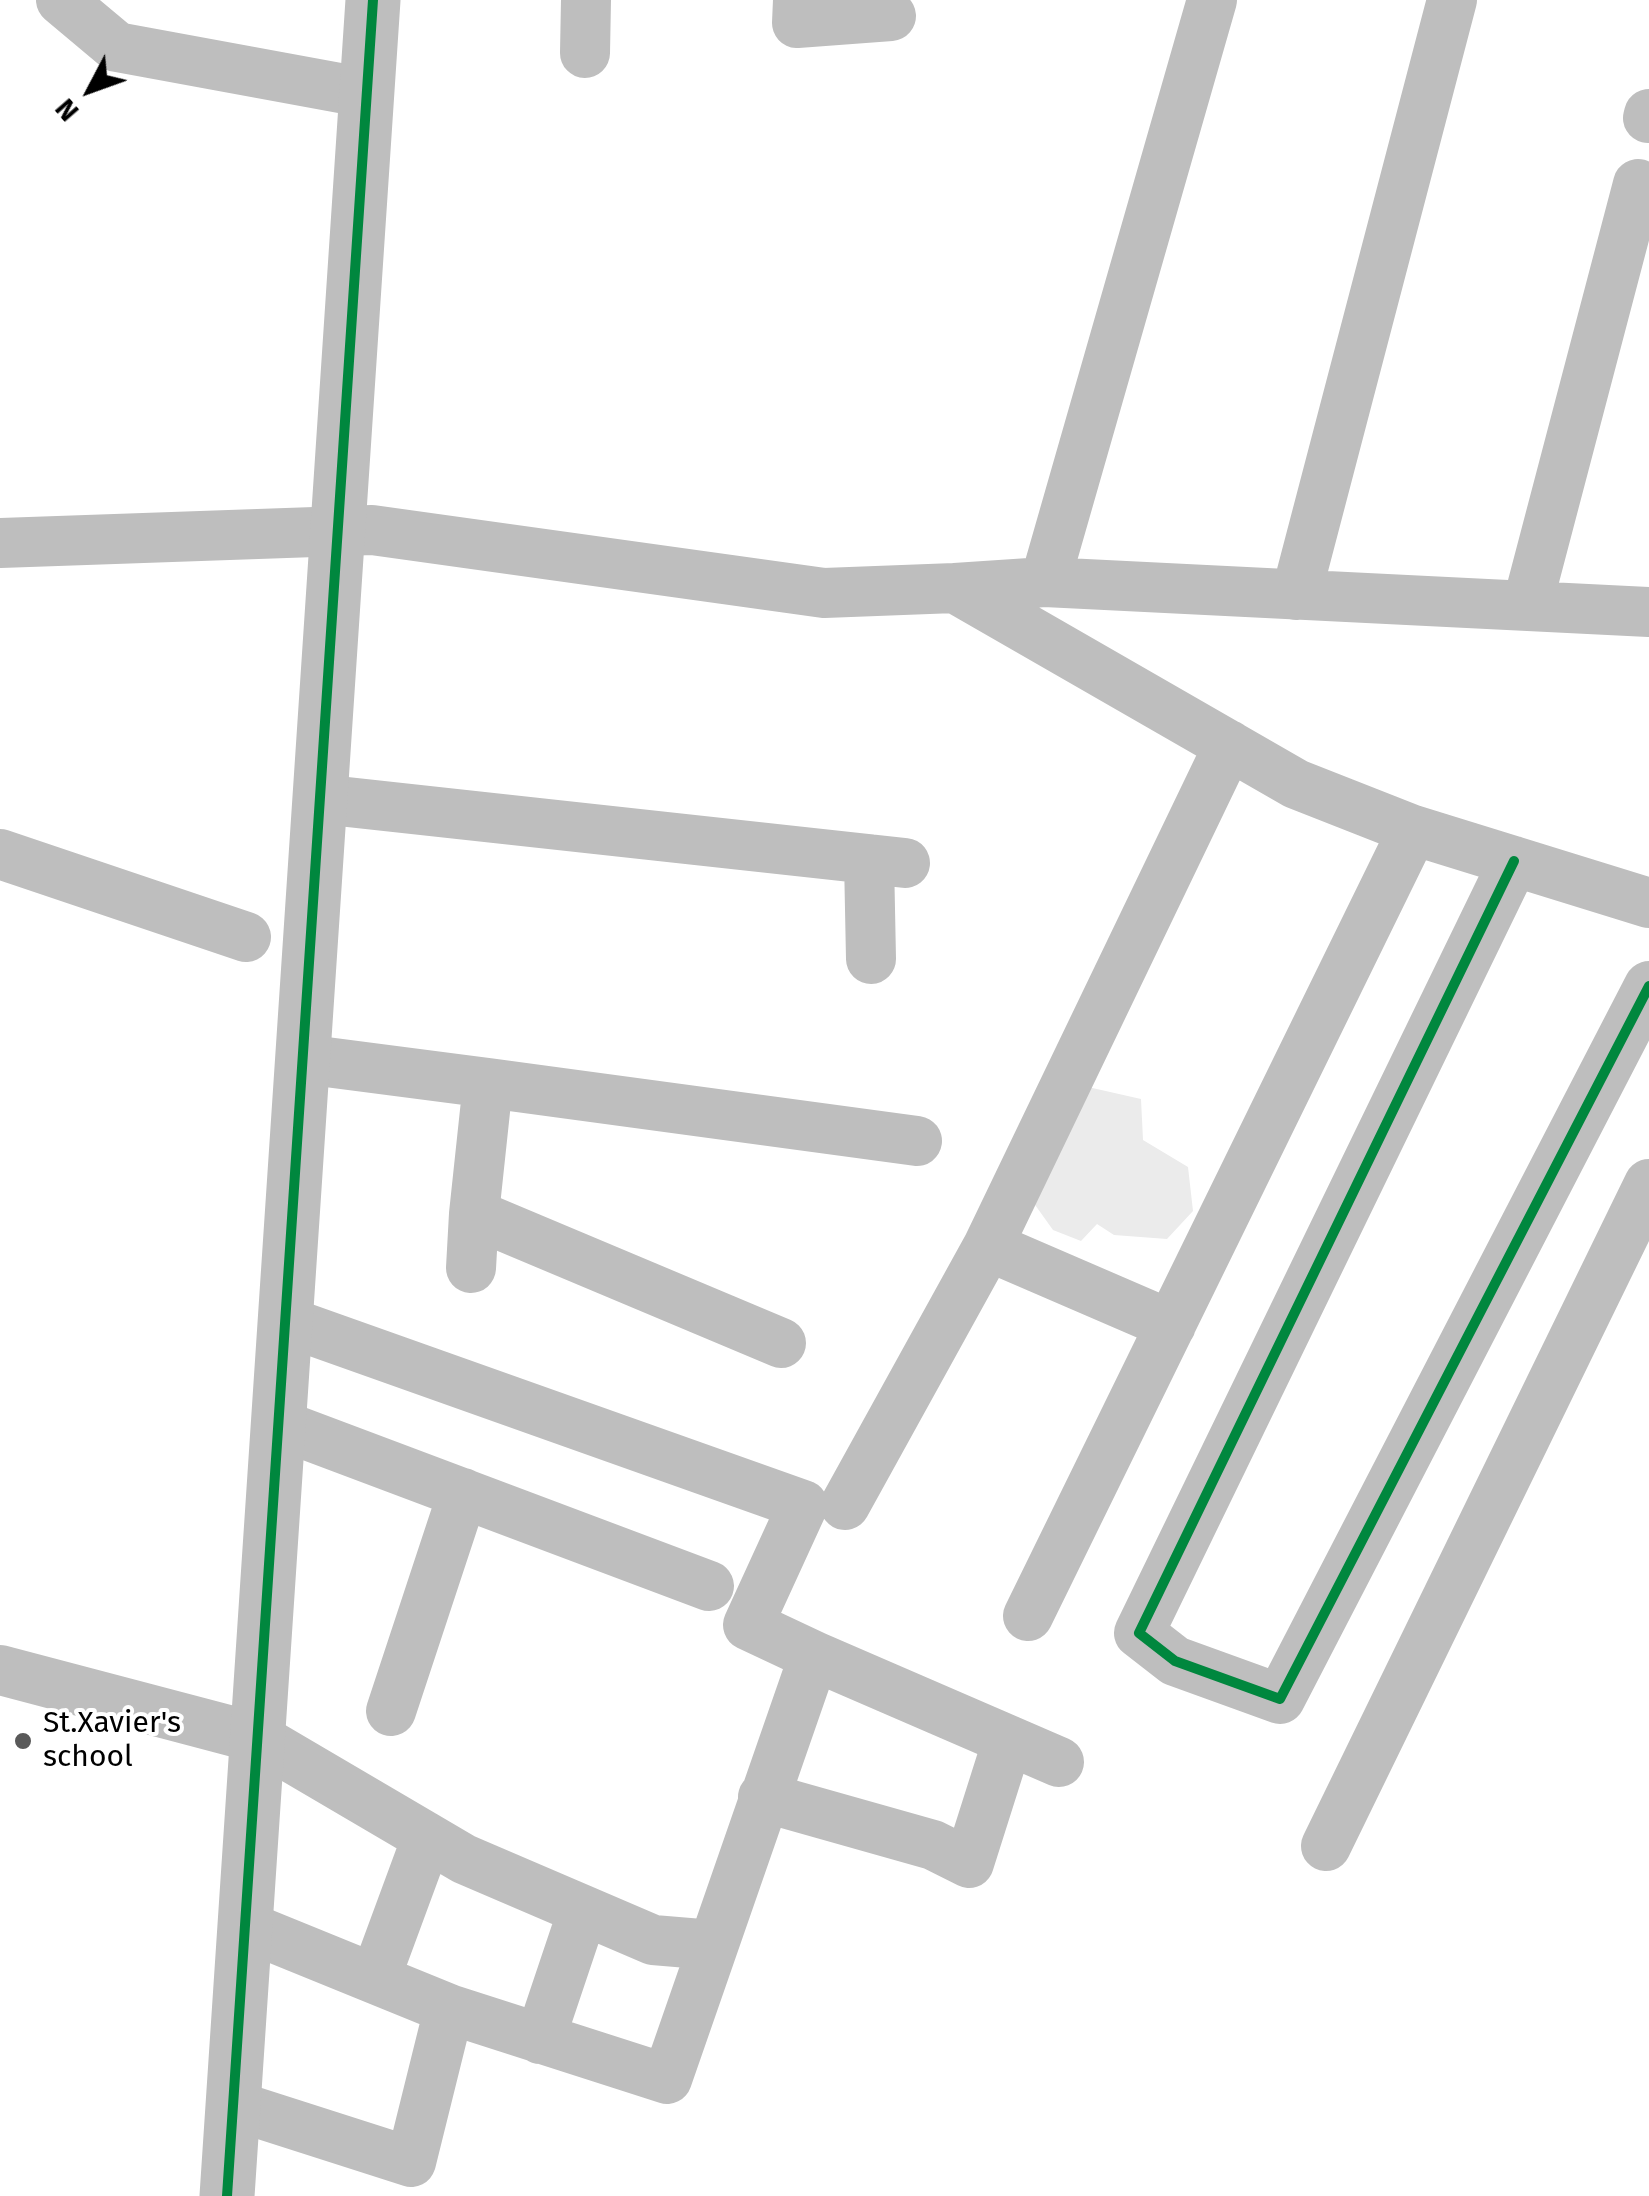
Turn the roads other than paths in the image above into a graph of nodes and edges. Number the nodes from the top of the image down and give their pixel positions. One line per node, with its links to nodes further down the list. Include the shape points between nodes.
1 (62, 0): 9 (street, via 117,47)
2 (373, 0): 9 (street)
3 (586, 0): 8 (street)
4 (798, 0): 7 (street, via 797,23)
5 (1212, 0): 13 (street)
6 (1452, 0): 15 (street)
7 (891, 16)
8 (585, 53)
9 (366, 93): 11 (street)
10 (1638, 184): 16 (street)
11 (338, 529): 12 (street); 14 (street, via 824,592); 19 (street)
12 (0, 543)
13 (1046, 582): 14 (street); 15 (street)
14 (955, 588): 18 (street)
15 (1296, 594): 16 (street)
16 (1528, 606): 17 (street)
17 (1649, 612)
18 (1228, 745): 20 (street, via 1296,784); 32 (street)
19 (320, 800): 25 (street, via 887,861); 27 (street)
20 (1413, 830): 22 (street); 35 (street)
21 (0, 854): 24 (street)
22 (1514, 861): 23 (street); 26 (street, via 1139,1633 1175,1661 1280,1699)
23 (1649, 903)
24 (246, 937)
25 (871, 959)
26 (1649, 986)
27 (303, 1059): 28 (street); 34 (street)
28 (488, 1083): 29 (street); 31 (street)
29 (917, 1140)
30 (1649, 1184): 50 (street)
31 (474, 1214): 33 (street); 36 (street)
32 (988, 1246): 35 (street); 39 (street)
33 (472, 1268)
34 (286, 1321): 37 (street); 42 (street, via 803,1506 748,1625)
35 (1171, 1326): 41 (street)
36 (782, 1344)
37 (278, 1424): 38 (street); 45 (street)
38 (462, 1493): 40 (street); 44 (street)
39 (845, 1505)
40 (709, 1586)
41 (1028, 1616)
42 (814, 1656): 46 (street); 48 (street)
43 (0, 1670): 45 (street)
44 (391, 1711)
45 (258, 1738): 49 (street); 52 (street)
46 (1008, 1740): 47 (street); 48 (street, via 969,1863 933,1845)
47 (1058, 1762)
48 (763, 1798): 53 (street)
49 (427, 1838): 51 (street); 54 (street)
50 (1326, 1846)
51 (584, 1911): 53 (street, via 653,1940); 56 (street)
52 (245, 1926): 54 (street); 57 (street)
53 (712, 1945): 56 (street, via 667,2079)
54 (375, 1979): 55 (street)
55 (449, 2009): 56 (street); 57 (street, via 411,2162)
56 (540, 2039)
57 (233, 2106): 58 (street)
58 (227, 2196)

